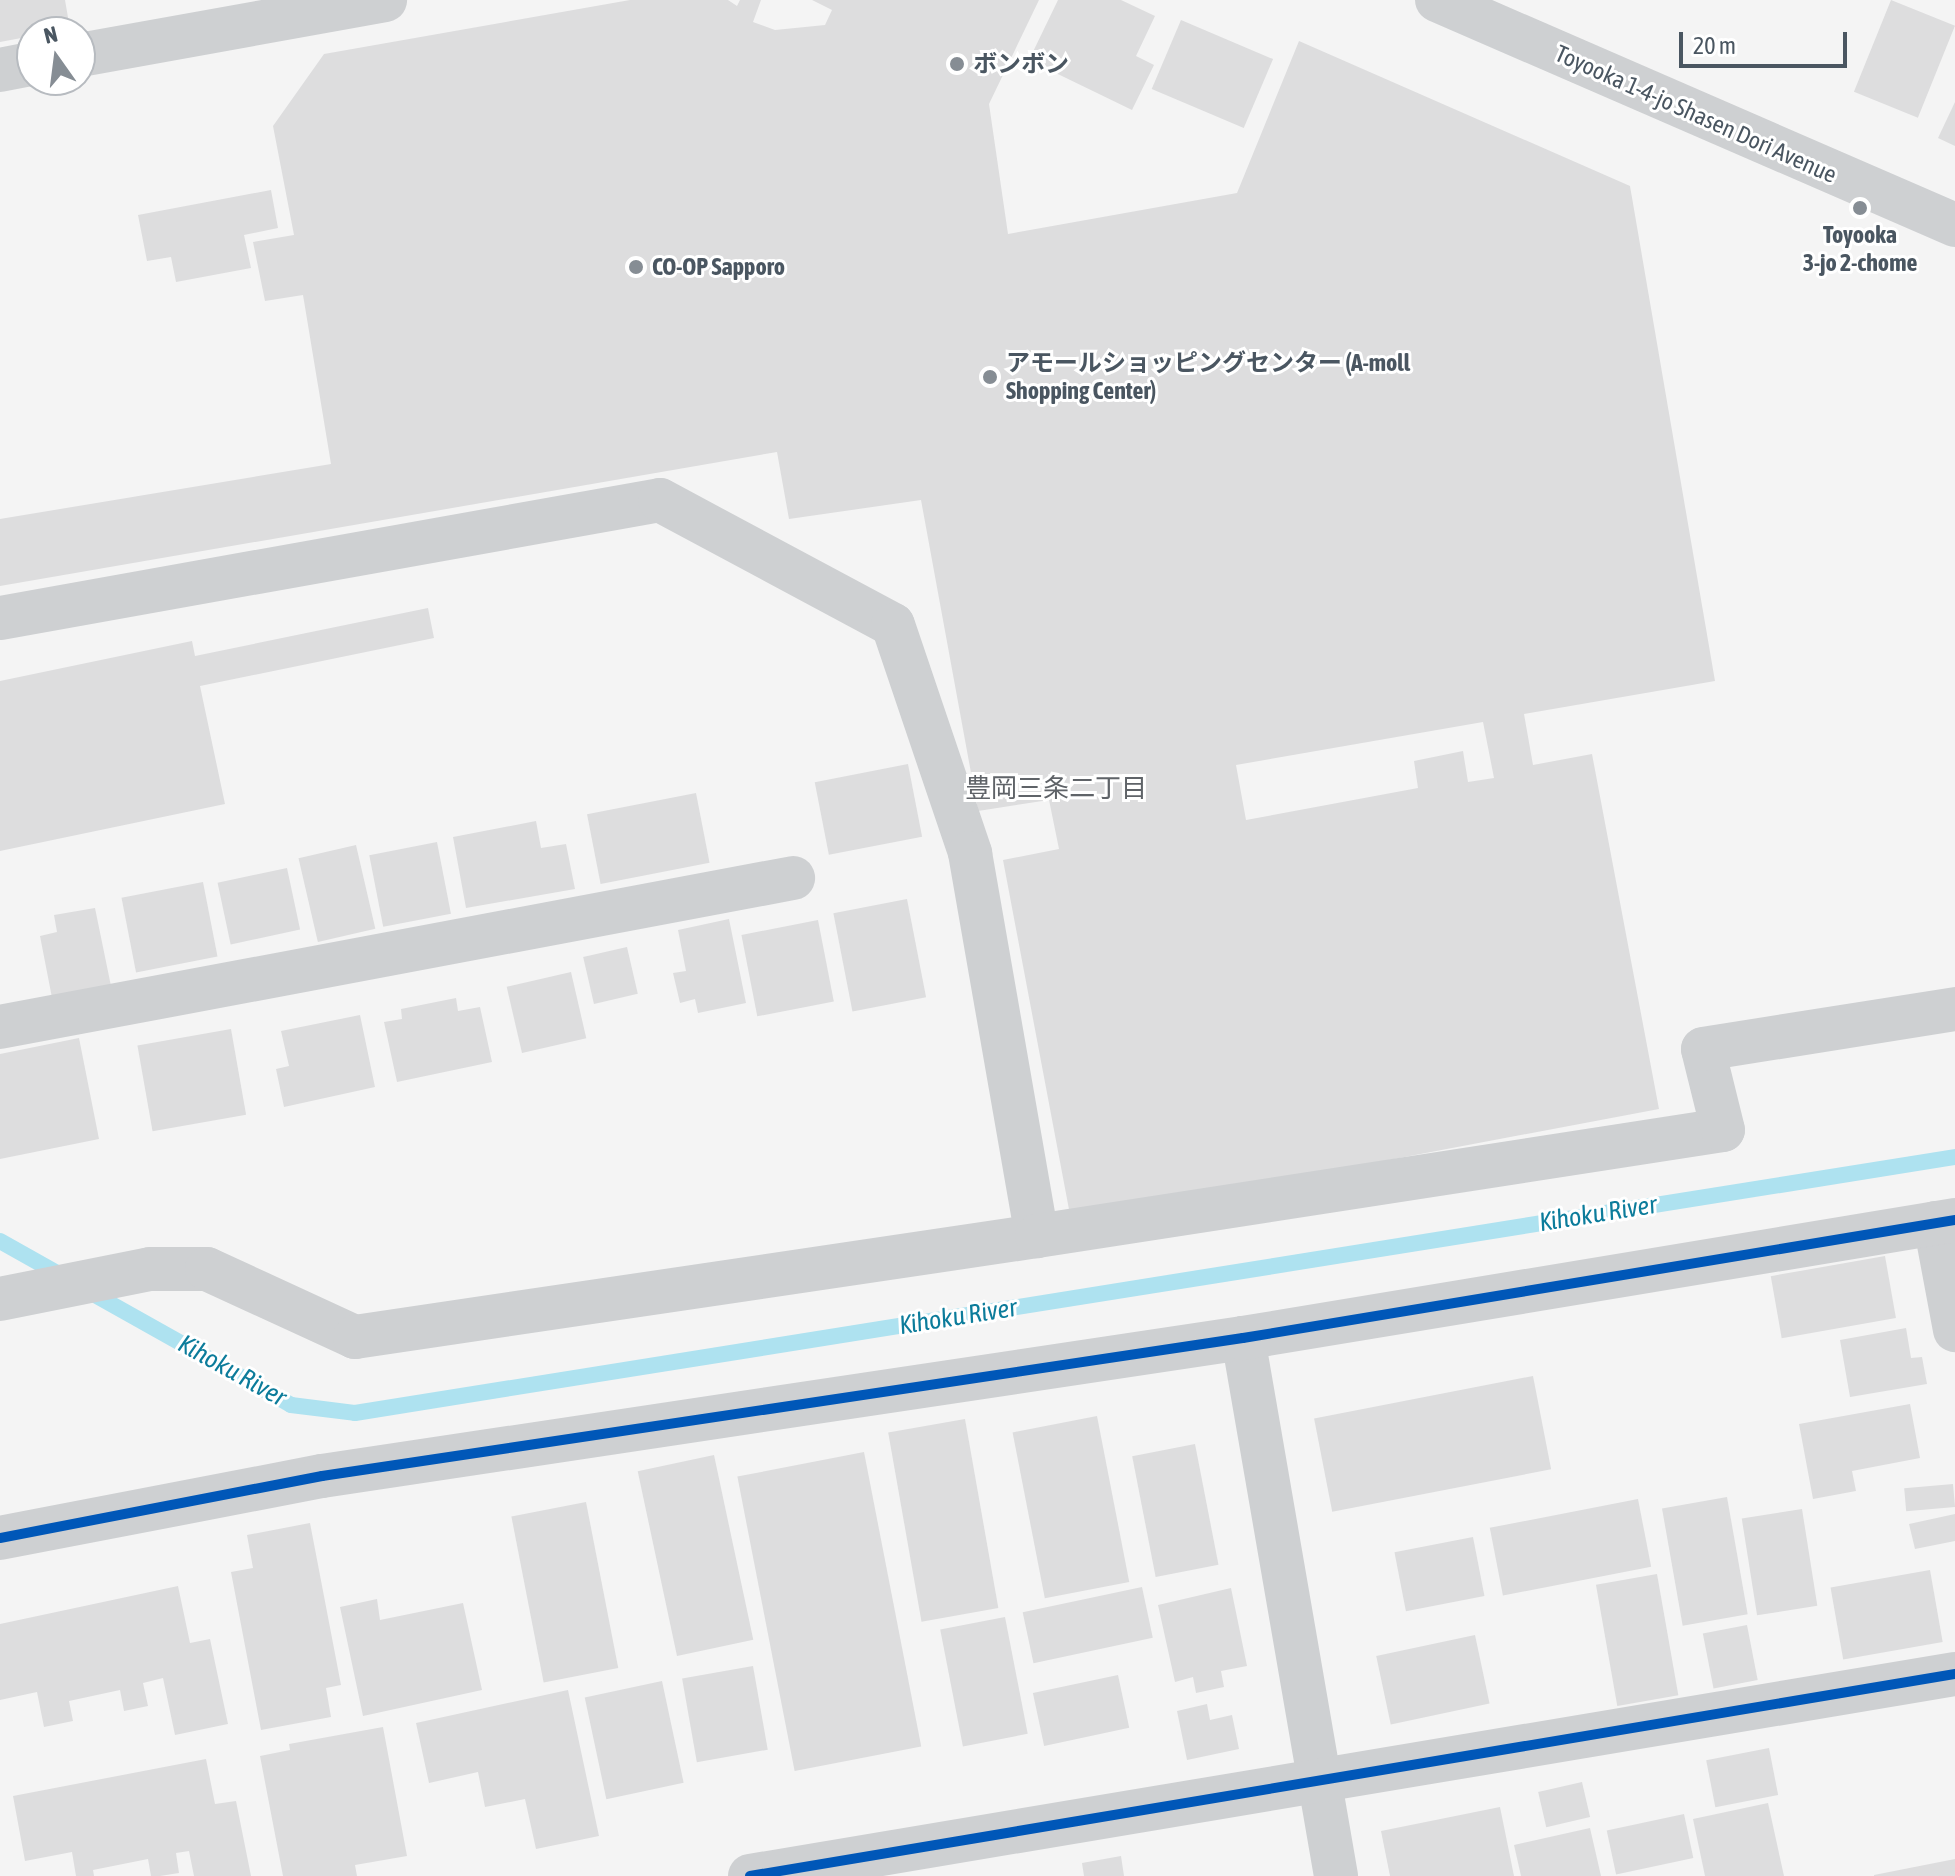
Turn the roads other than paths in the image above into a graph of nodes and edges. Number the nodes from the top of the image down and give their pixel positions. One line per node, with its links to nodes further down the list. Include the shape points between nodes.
1 (385, 0): 3 (street)
2 (1437, 0): 4 (street, Toyooka 1-4-jo Shasen Dori Avenue)
3 (96, 52)
4 (1955, 225)
5 (0, 618): 10 (street, via 660,500 893,625 970,853)
6 (793, 878): 8 (street)
7 (1955, 1009): 10 (street, via 1703,1049 1723,1130)
8 (0, 1027)
9 (1945, 1222): 12 (street); 13 (street)
10 (1037, 1236): 11 (street, via 355,1337 207,1269 150,1269)
11 (19, 1295)
12 (1955, 1330)
13 (1243, 1338): 14 (street, via 322,1476); 16 (street)
14 (0, 1538)
15 (1955, 1674): 16 (street)
16 (1320, 1782): 17 (street); 18 (street)
17 (750, 1876)
18 (1336, 1876)

